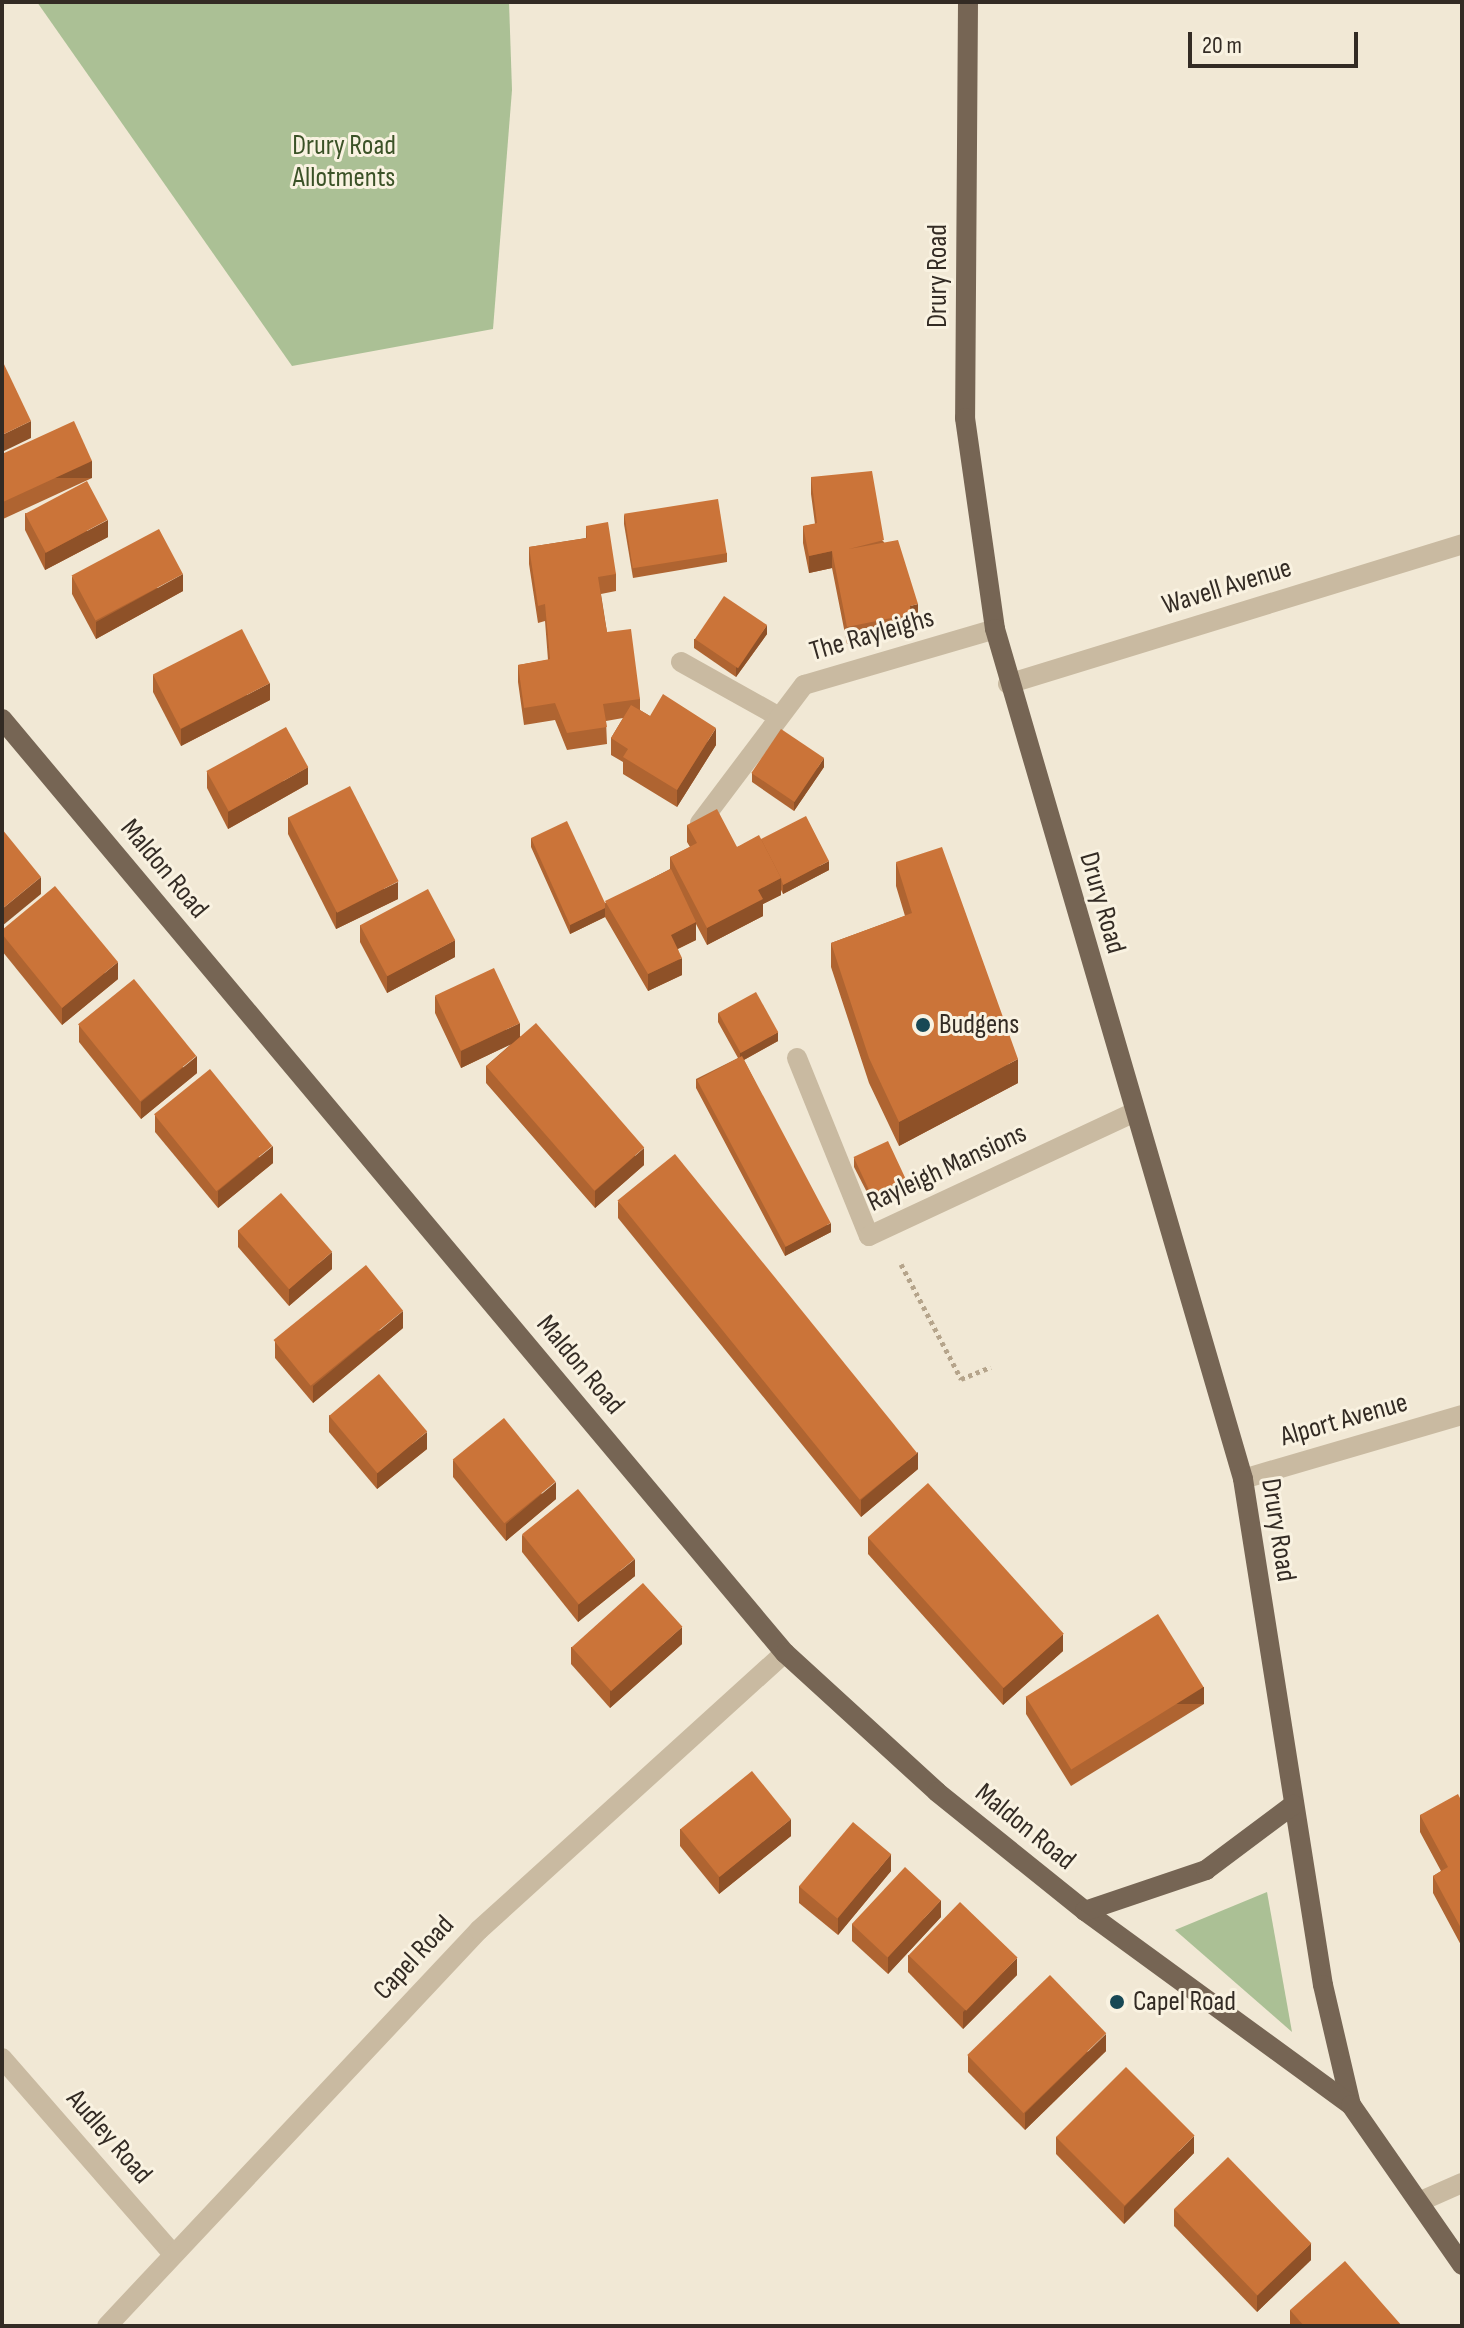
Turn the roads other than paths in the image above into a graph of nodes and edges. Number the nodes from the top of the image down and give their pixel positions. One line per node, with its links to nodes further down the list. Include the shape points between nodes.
1 (968, 2): 3 (main road, Drury Road, via 965,418)
2 (1462, 544): 5 (street, Wavell Avenue)
3 (995, 629): 5 (main road, Drury Road); 6 (street, The Rayleighs, via 804,685)
4 (681, 662): 6 (street)
5 (1008, 684): 10 (main road, Drury Road)
6 (776, 715): 8 (street, The Rayleighs, via 738,781)
7 (2, 719): 13 (main road, Maldon Road)
8 (700, 823)
9 (797, 1058): 10 (street, Rayleigh Mansions, via 869,1236)
10 (1135, 1112): 12 (main road, Drury Road)
11 (1462, 1415): 12 (street, Alport Avenue)
12 (1243, 1479): 14 (main road, Drury Road)
13 (785, 1653): 15 (main road, Maldon Road, via 937,1792); 20 (street, Capel Road, via 479,1930)
14 (1293, 1805): 15 (main road, via 1206,1870); 17 (main road, Drury Road)
15 (1085, 1911): 17 (main road, Maldon Road)
16 (2, 2058): 20 (street, Audley Road)
17 (1351, 2105): 19 (main road)
18 (1462, 2183): 19 (street)
19 (1421, 2201): 21 (main road)
20 (173, 2254): 22 (street, Capel Road)
21 (1462, 2265)
22 (107, 2326)

